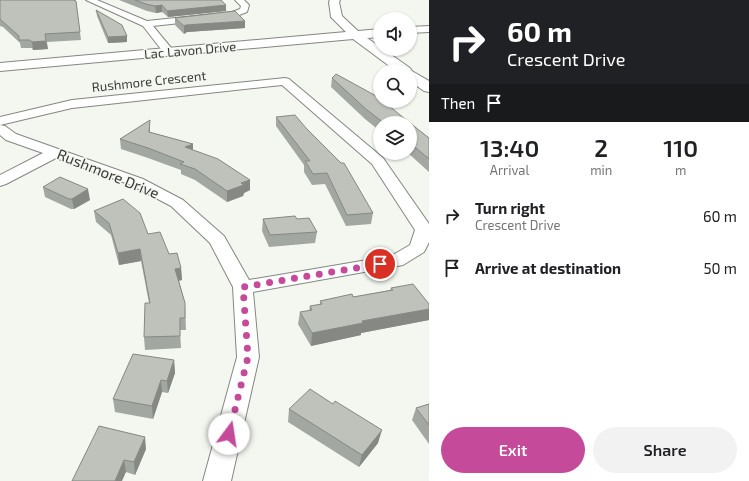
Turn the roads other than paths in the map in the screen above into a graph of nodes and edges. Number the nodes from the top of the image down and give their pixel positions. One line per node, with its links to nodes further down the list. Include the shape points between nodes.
1 (90, 0): 4 (street)
2 (239, 0): 4 (street, via 245,5 244,10 234,14)
3 (335, 0): 8 (street, via 337,17)
4 (146, 24): 9 (street, via 168,51)
5 (429, 29): 6 (street)
6 (417, 30)
7 (373, 34): 8 (street, Lac Lavon Drive)
8 (354, 35): 9 (street, Lac Lavon Drive); 10 (street)
9 (172, 52): 11 (street, Lac Lavon Drive)
10 (395, 64)
11 (0, 68)
12 (417, 80): 13 (street)
13 (429, 88)
14 (0, 121): 18 (street, Rushmore Crescent, via 72,104 285,81 378,161 424,230 418,248 396,261)
15 (0, 129): 16 (street, Rushmore Drive, via 11,137)
16 (56, 152): 17 (street); 18 (street, Rushmore Drive, via 137,182 177,203 218,240)
17 (0, 181)
18 (243, 287): 19 (street, Rushmore Drive, via 248,357)
19 (217, 481)

